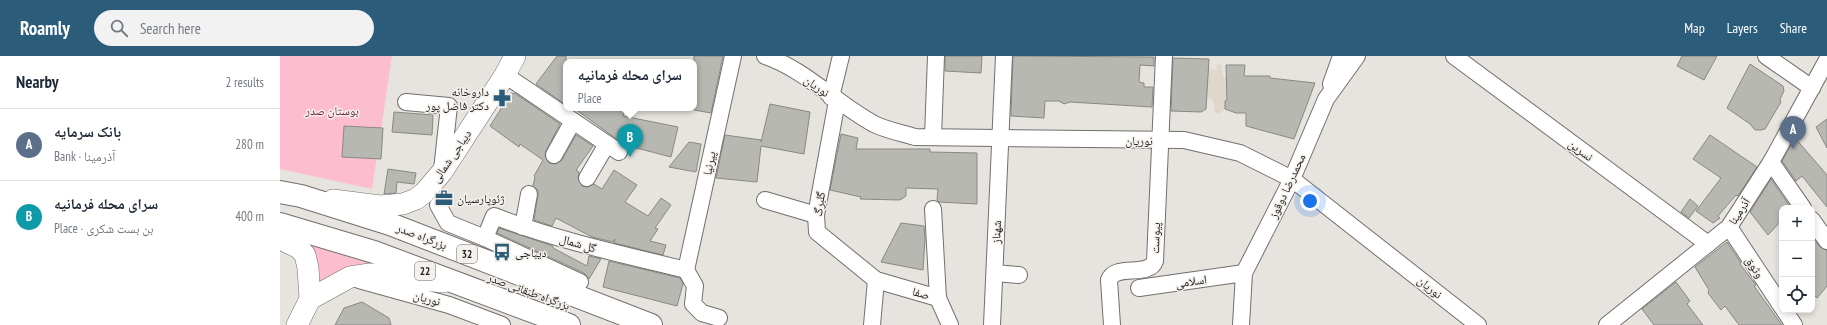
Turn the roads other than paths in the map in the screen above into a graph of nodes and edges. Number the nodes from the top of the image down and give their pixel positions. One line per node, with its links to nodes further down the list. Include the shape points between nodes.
1 (515, 56): 13 (main road, دیباجی شمالی)
2 (733, 56): 44 (street, پیرنیا)
3 (765, 56): 15 (street, نوریان, via 806,78)
4 (842, 56): 15 (street, گلبرگ)
5 (936, 56): 19 (street)
6 (1004, 56): 20 (street, شهناز)
7 (1164, 56): 21 (street)
8 (1340, 56): 16 (street)
9 (1357, 56): 16 (street, محمدرضا دوقوز)
10 (1454, 56): 43 (street, نسرین)
11 (1766, 56): 14 (street)
12 (1826, 65): 14 (street, آذرمینا)
13 (505, 75): 18 (street); 24 (main road, دیباجی شمالی)
14 (1812, 88): 23 (street, آذرمینا)
15 (834, 99): 19 (street, نوریان, via 875,125 915,137); 34 (street, گلبرگ)
16 (1326, 99): 26 (street, محمدرضا دوقوز)
17 (406, 102): 24 (street, via 449,106)
18 (573, 121): 22 (street); 25 (street, via 613,148)
19 (933, 137): 20 (street, نوریان)
20 (1000, 139): 21 (street, نوریان); 45 (street, شهناز)
21 (1160, 140): 26 (street, نوریان, via 1184,140 1240,153); 68 (street, پیوست, via 1154,264 1139,270 1114,272 1110,276)
22 (554, 155)
23 (1771, 162): 31 (street); 38 (street, آذرمینا)
24 (442, 172): 27 (main road, دیباجی شمالی, via 416,199 403,204 380,206)
25 (587, 178)
26 (1292, 179): 46 (street, محمدرضا دوقوز); 70 (street, نوریان)
27 (290, 194): 64 (highway, بزرگراه صدر / 32, via 390,224)
28 (529, 194): 37 (street)
29 (765, 200): 34 (street)
30 (280, 204): 63 (highway, بزرگراه طبقاتی صدر / 22, via 389,239)
31 (1802, 205)
32 (438, 206): 40 (street, via 448,223)
33 (933, 210): 53 (street)
34 (816, 215): 49 (street, گلبرگ, via 816,232)
35 (280, 224): 62 (highway, بزرگراه طبقاتی صدر / 22, via 374,252)
36 (1815, 224): 42 (street)
37 (522, 227): 40 (street, گل شمال, via 494,216); 44 (street, گل شمال, via 585,246)
38 (1729, 227): 43 (street, آذرمینا); 55 (street, وثوق)
39 (280, 228): 51 (highway, via 374,256)
40 (485, 238): 50 (street)
41 (280, 239): 54 (main road, via 299,248 305,256)
42 (1827, 241)
43 (1708, 244): 58 (street, آذرمینا)
44 (686, 270): 57 (street, via 695,286 694,304 702,313)
45 (995, 273): 47 (street); 67 (street, شهناز)
46 (1244, 273): 52 (street, اسلامی); 69 (street, محمدرضا دوقوز)
47 (1019, 275)
48 (350, 277): 51 (main road, via 370,274); 54 (main road); 60 (street, نوریان, via 449,305)
49 (876, 280): 53 (street, صفا); 65 (street)
50 (580, 282)
51 (449, 283): 61 (highway)
52 (1139, 288)
53 (938, 298): 66 (street, صفا)
54 (310, 299): 59 (main road)
55 (1779, 302)
56 (1786, 313): 71 (street)
57 (719, 318)
58 (1609, 324)
59 (297, 325)
60 (502, 325)
61 (561, 325)
62 (569, 325)
63 (619, 325)
64 (651, 325)
65 (872, 325)
66 (950, 325)
67 (992, 325)
68 (1112, 325)
69 (1241, 325)
70 (1478, 325)
71 (1794, 325)

